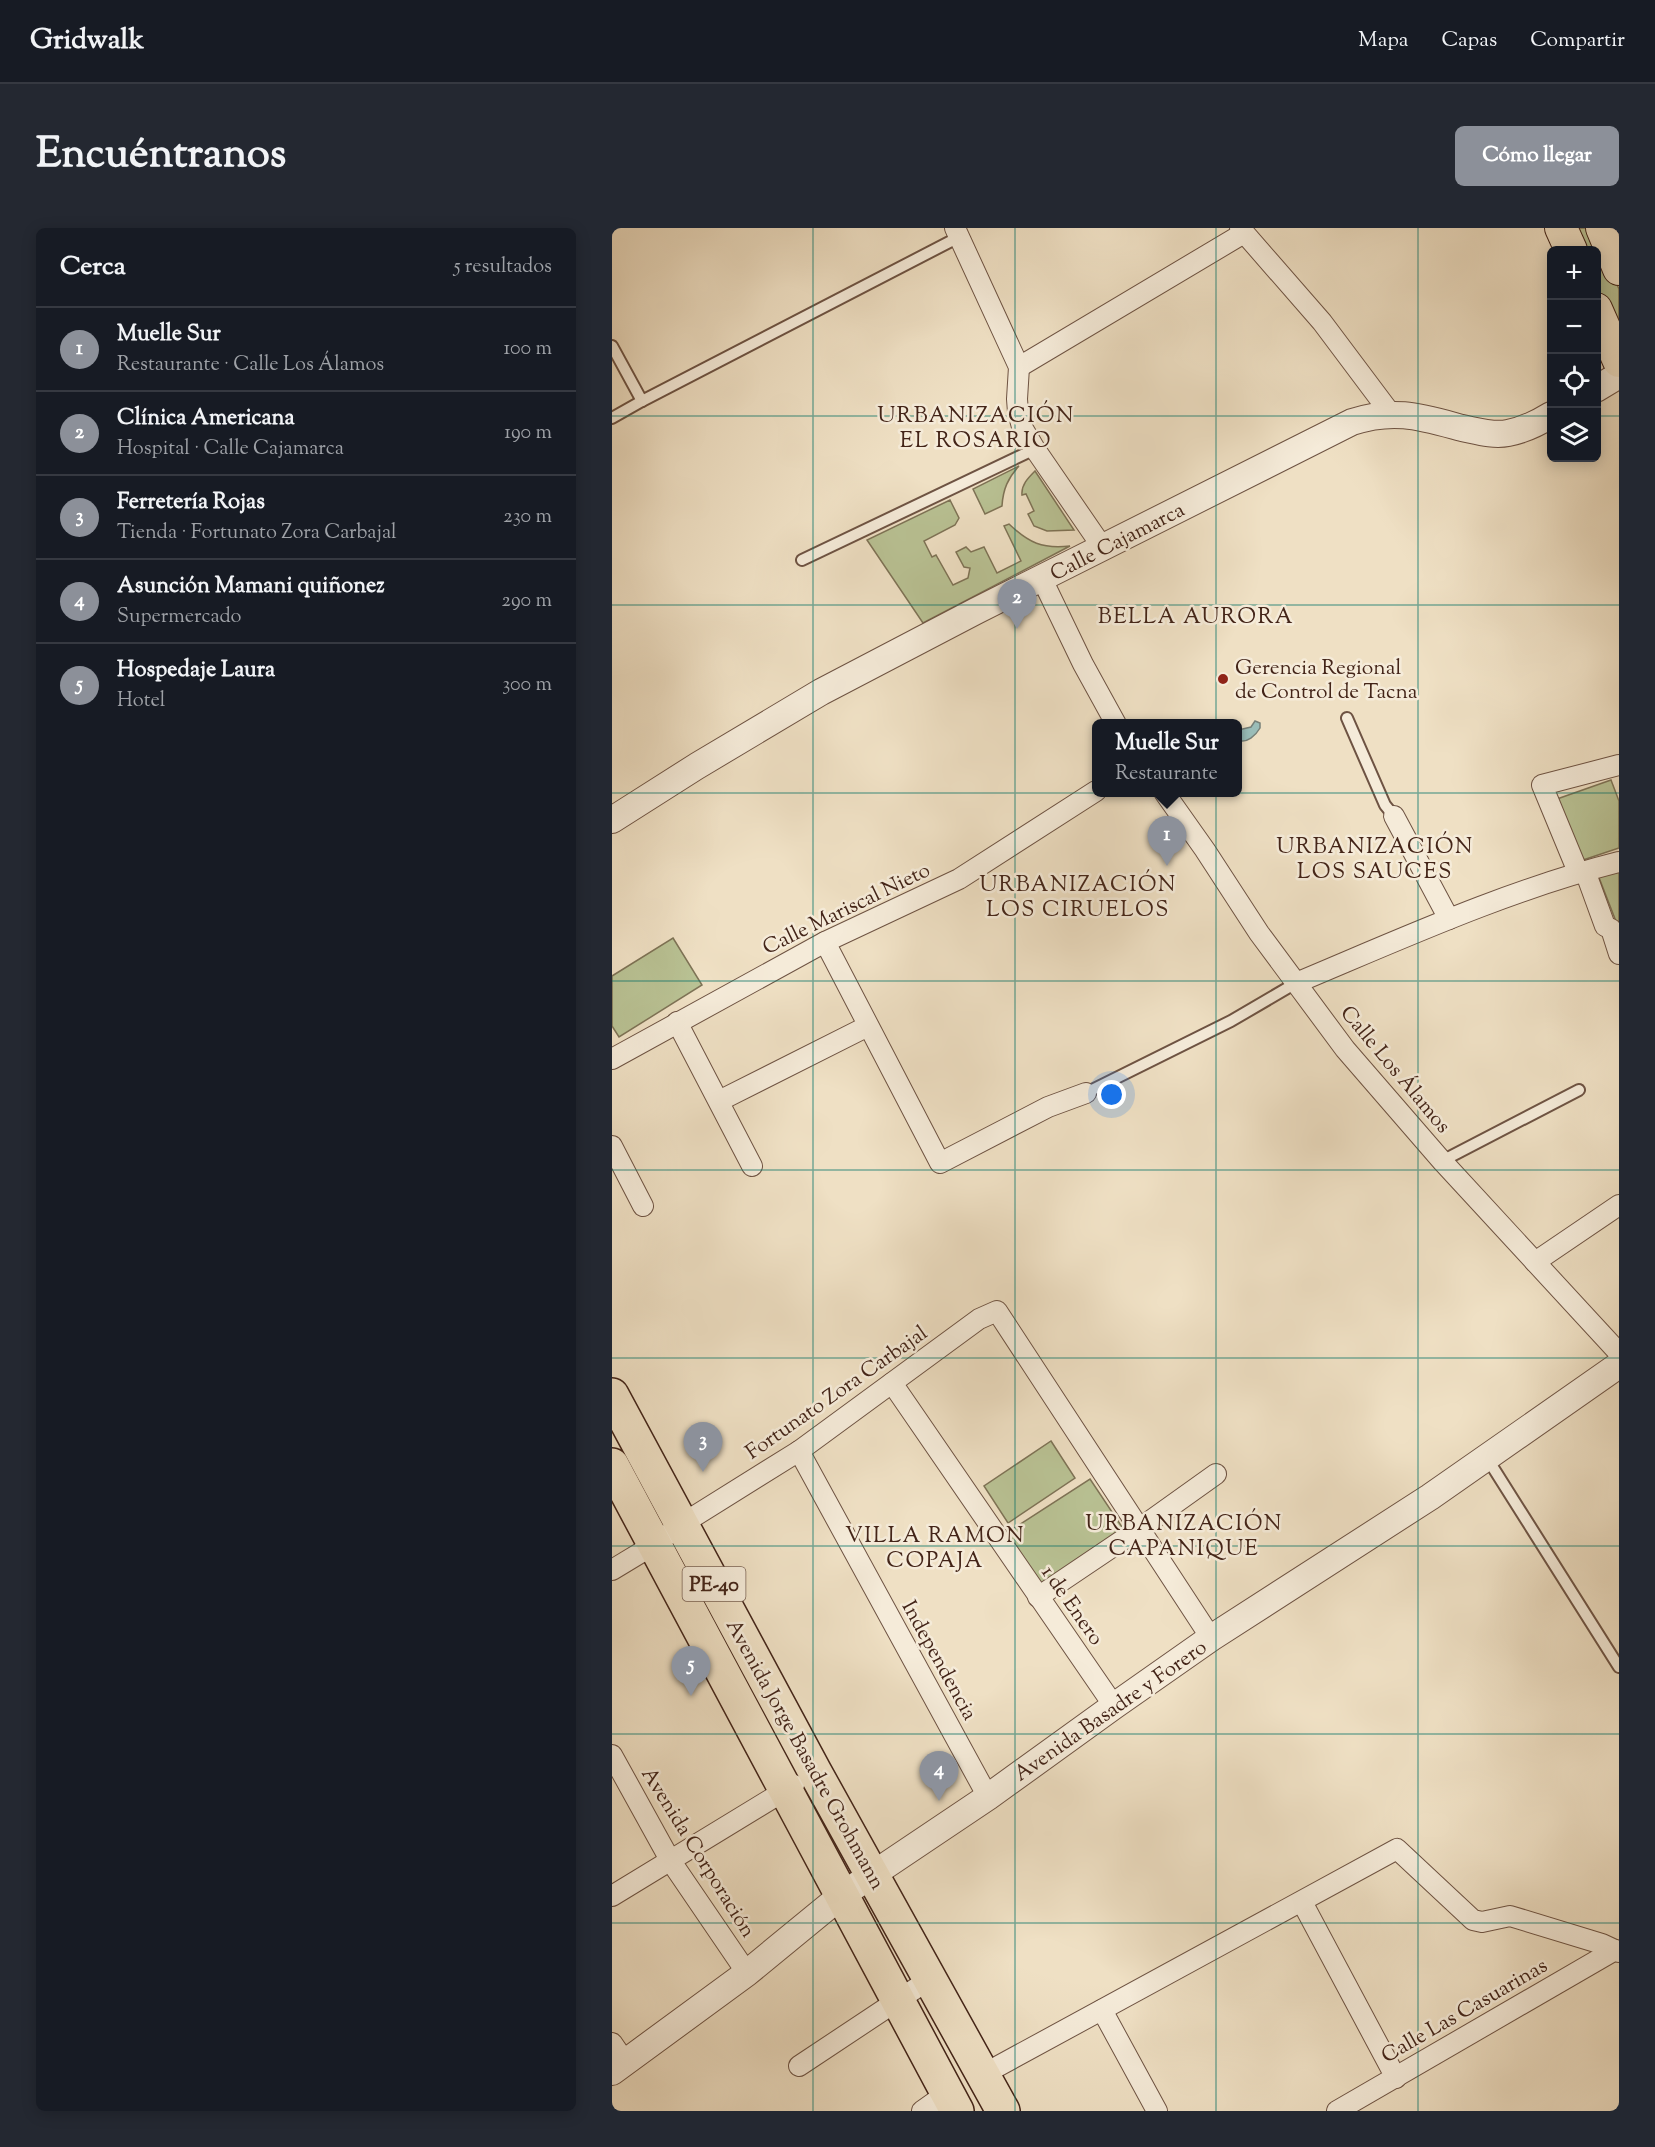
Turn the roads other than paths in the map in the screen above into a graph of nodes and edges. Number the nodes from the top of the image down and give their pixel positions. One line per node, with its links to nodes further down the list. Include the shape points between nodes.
1 (1561, 228): 5 (main road)
2 (1602, 228): 6 (main road)
3 (1242, 230): 10 (street); 14 (street, via 1322,322)
4 (957, 232): 10 (street); 13 (lane)
5 (1569, 246)
6 (1619, 269)
7 (1601, 320): 9 (main road)
8 (612, 346): 13 (lane)
9 (1619, 361)
10 (1019, 367): 17 (street, via 1018,412)
11 (1619, 375): 12 (street)
12 (1601, 386)
13 (642, 401): 16 (lane)
14 (1391, 414): 15 (street, Calle Cajamarca, via 1492,434 1522,430); 18 (street, Calle Cajamarca, via 1370,416 1334,430)
15 (1547, 417)
16 (612, 418)
17 (1035, 449): 18 (street); 19 (lane)
18 (1103, 548): 20 (street, Calle Cajamarca)
19 (802, 560)
20 (1042, 579): 22 (street); 27 (street, Calle Cajamarca, via 821,692)
21 (1347, 718): 26 (lane, via 1385,805)
22 (1114, 719)
23 (1619, 765): 29 (street, via 1542,785)
24 (1092, 794): 32 (street, Calle Mariscal Nieto, via 959,879)
25 (1168, 797): 34 (street, Calle Los Álamos)
26 (1394, 816): 30 (street)
27 (612, 820)
28 (1619, 862): 29 (street)
29 (1582, 871): 30 (street); 31 (street, via 1605,926)
30 (1449, 919): 34 (street)
31 (1615, 929): 33 (street)
32 (825, 942): 35 (street, Calle Mariscal Nieto); 36 (street)
33 (1619, 954)
34 (1296, 983): 39 (lane, via 1231,1021); 42 (street, Calle Los Álamos, via 1345,1049)
35 (677, 1022): 37 (street, Calle Mariscal Nieto); 40 (street)
36 (868, 1026): 39 (street, via 940,1162 1048,1107); 40 (street)
37 (612, 1059)
38 (1579, 1090): 42 (lane)
39 (1086, 1093)
40 (719, 1101): 43 (street)
41 (612, 1146): 45 (street)
42 (1442, 1161): 46 (street, Calle Los Álamos)
43 (752, 1166)
44 (1619, 1205): 46 (street)
45 (643, 1206)
46 (1535, 1262): 47 (street, Calle Los Álamos)
47 (1619, 1353)
48 (1619, 1365): 52 (street, Avenida Basadre y Forero)
49 (892, 1383): 51 (street, Fortunato Zora Carbajal); 56 (street, Fortunato Zora Carbajal, via 979,1319 997,1311); 59 (street, 1 de Enero)
50 (612, 1395): 55 (highway, Avenida Jorge Basadre Grohmann / PE-40)
51 (799, 1451): 55 (street, Fortunato Zora Carbajal); 66 (street, Independencia)
52 (1487, 1458): 60 (street, Avenida Basadre y Forero); 61 (lane)
53 (612, 1465): 57 (highway, Avenida Jorge Basadre Grohmann / PE-40)
54 (1216, 1474): 56 (street)
55 (682, 1524): 57 (street, Fortunato Zora Carbajal); 64 (highway, Avenida Jorge Basadre Grohmann / PE-40)
56 (1139, 1529): 59 (street); 60 (street)
57 (656, 1544): 58 (street, Fortunato Zora Carbajal); 65 (highway, Avenida Jorge Basadre Grohmann / PE-40)
58 (612, 1570)
59 (1038, 1597): 62 (street, 1 de Enero)
60 (1211, 1638): 62 (street, Avenida Basadre y Forero)
61 (1619, 1667)
62 (1114, 1706): 66 (street, Avenida Basadre y Forero)
63 (612, 1755): 67 (street, Avenida Corporación)
64 (815, 1772): 65 (street); 68 (highway, Avenida Jorge Basadre Grohmann / PE-40)
65 (787, 1789): 67 (street); 69 (highway, Avenida Jorge Basadre Grohmann / PE-40)
66 (988, 1797): 68 (street, Avenida Basadre y Forero)
67 (670, 1860): 70 (street); 73 (street, Avenida Corporación)
68 (872, 1874): 69 (street, Avenida Basadre y Forero); 74 (highway, Avenida Jorge Basadre Grohmann / PE-40)
69 (842, 1895): 73 (street, Avenida Basadre y Forero); 75 (highway, Avenida Jorge Basadre Grohmann / PE-40)
70 (612, 1896)
71 (1302, 1902): 72 (street, via 1396,1849 1473,1920 1510,1917); 76 (street); 80 (street)
72 (1617, 1951): 80 (street, Calle Las Casuarinas)
73 (747, 1973): 77 (street, Avenida Basadre y Forero)
74 (930, 1979): 75 (street); 79 (highway, Avenida Jorge Basadre Grohmann / PE-40)
75 (898, 2000): 78 (street); 81 (highway, Avenida Jorge Basadre Grohmann / PE-40)
76 (1102, 2010): 79 (street); 83 (street)
77 (616, 2059)
78 (799, 2066)
79 (982, 2075): 82 (highway, Avenida Jorge Basadre Grohmann / PE-40)
80 (1396, 2078): 84 (street, Calle Las Casuarinas)
81 (942, 2105)
82 (1003, 2111)
83 (1157, 2111)
84 (1337, 2111)

